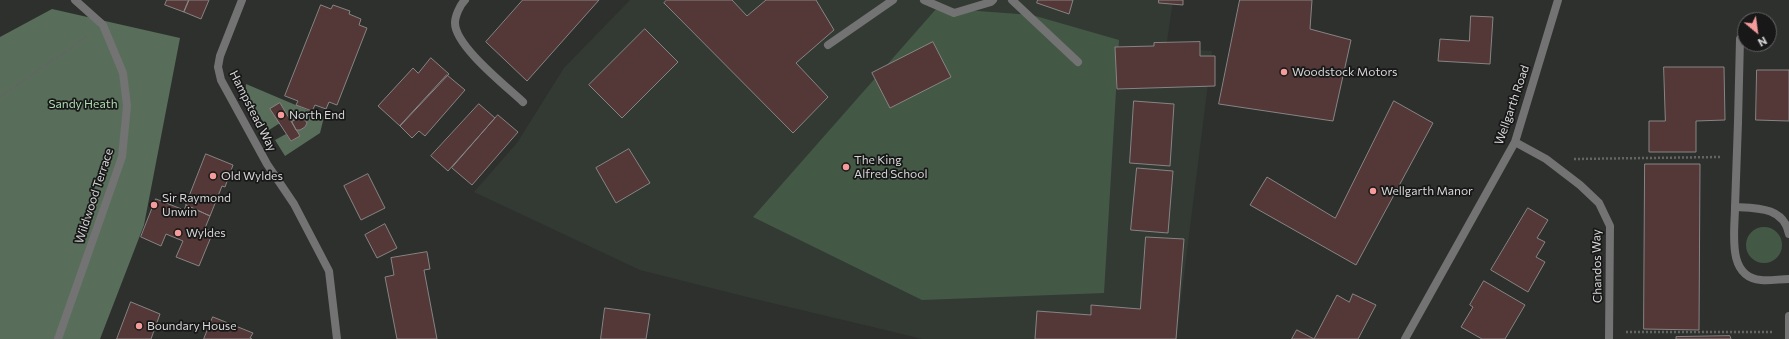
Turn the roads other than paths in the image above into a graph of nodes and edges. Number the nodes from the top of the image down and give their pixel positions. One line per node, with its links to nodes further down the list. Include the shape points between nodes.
1 (76, 0): 20 (street, Wildwood Terrace, via 102,25 124,73 127,106 122,158)
2 (242, 0): 21 (street, Hampstead Way, via 220,56 218,67 221,80 267,164 294,204 329,271)
3 (465, 0): 12 (street, via 461,4 455,23 462,43)
4 (893, 0): 9 (street)
5 (924, 0): 6 (street, via 954,13)
6 (993, 0)
7 (1012, 0): 11 (street)
8 (1558, 0): 13 (street, Wellgarth Road)
9 (828, 45)
10 (1740, 52): 14 (street)
11 (1078, 62)
12 (523, 102)
13 (1515, 142): 19 (street, Chandos Way, via 1546,159 1599,203 1610,226); 22 (street, Wellgarth Road)
14 (1735, 207): 15 (street, via 1771,210 1783,221); 16 (street, via 1734,239 1738,267 1746,276 1760,280)
15 (1789, 234)
16 (1789, 279)
17 (1789, 316): 18 (street)
18 (1789, 332): 23 (street)
19 (1609, 336)
20 (58, 339)
21 (337, 339)
22 (1406, 339)
23 (1789, 339)

